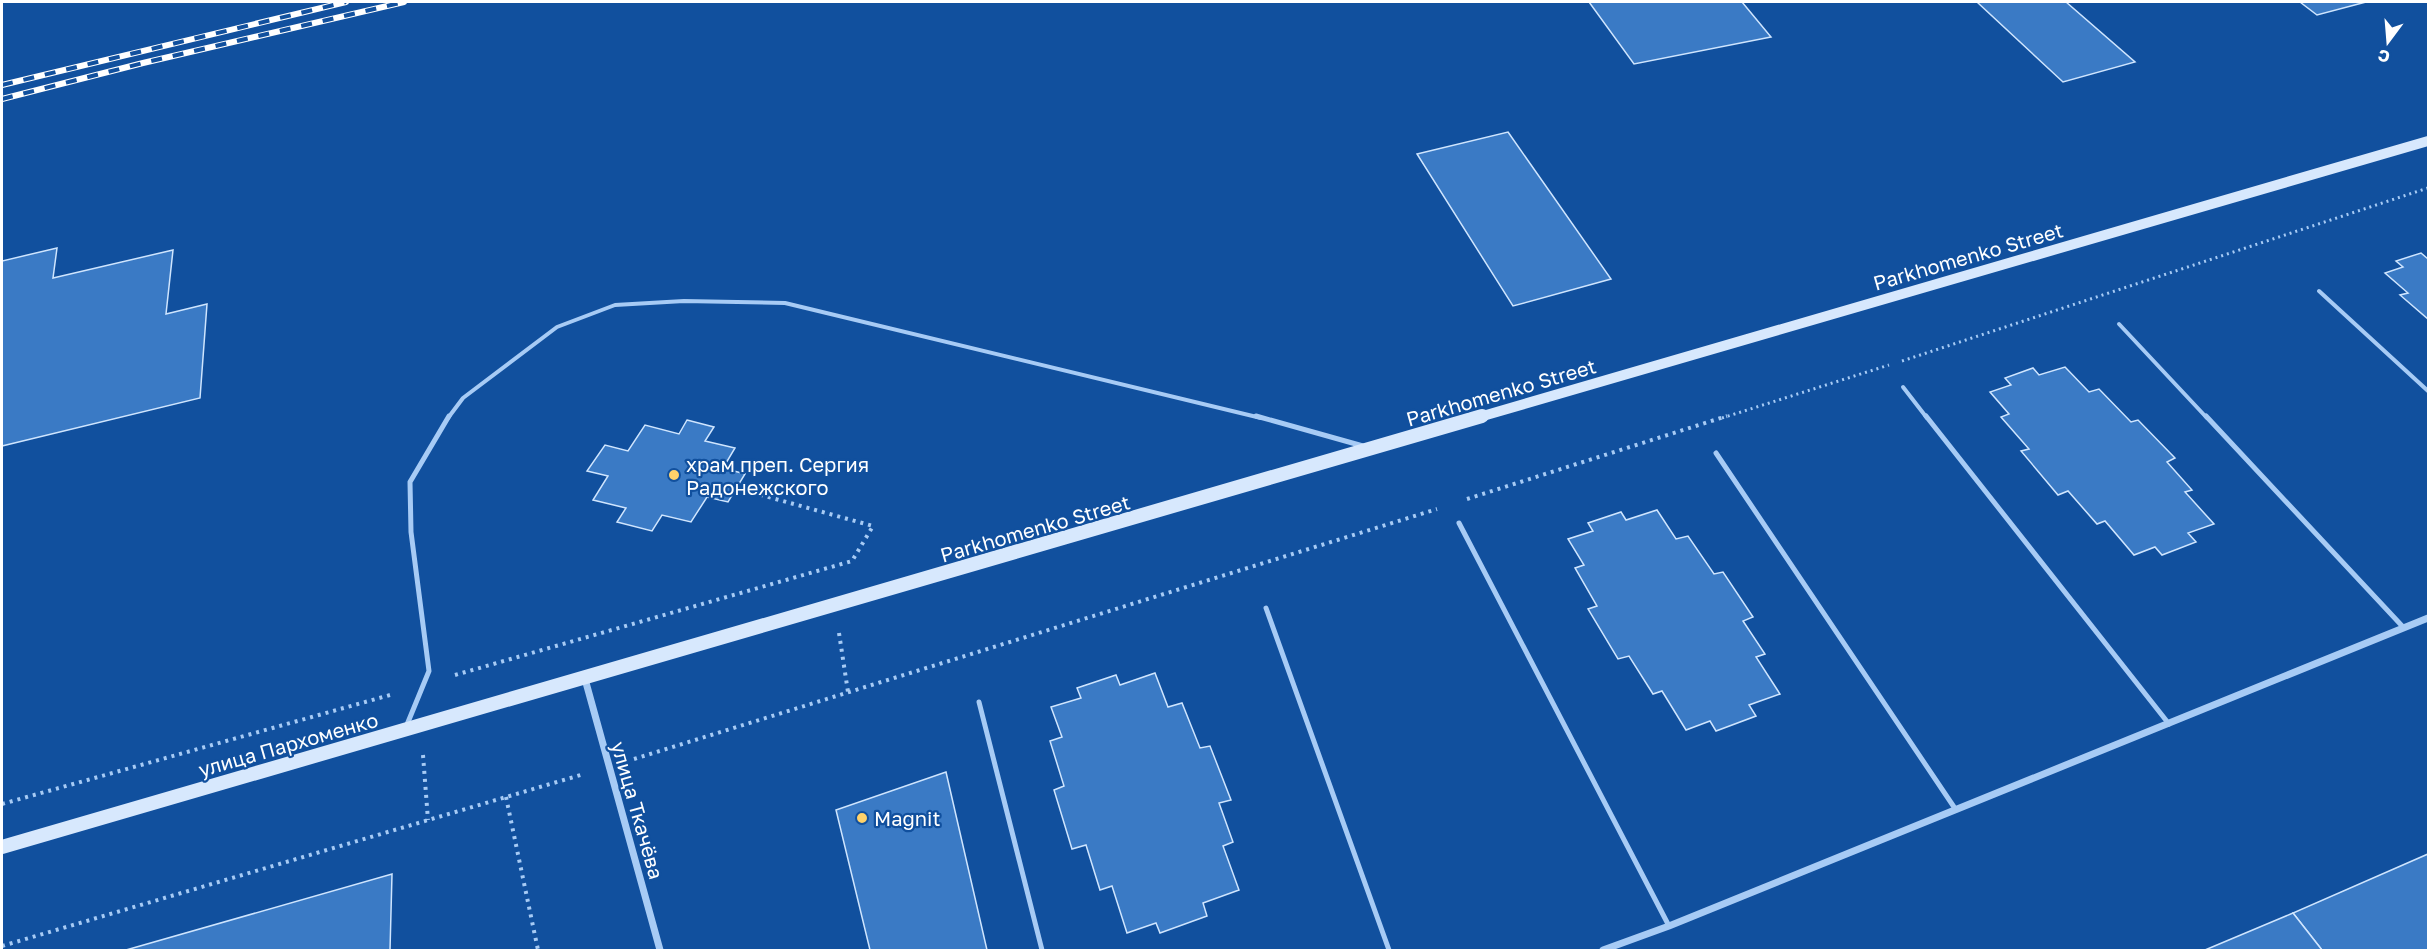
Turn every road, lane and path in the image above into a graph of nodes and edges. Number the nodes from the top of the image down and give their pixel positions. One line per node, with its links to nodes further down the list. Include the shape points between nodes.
1 (2428, 141): 7 (street, Parkhomenko Street)
2 (2428, 188): 10 (path)
3 (2319, 291): 6 (lane)
4 (2119, 324): 15 (lane)
5 (1903, 387): 19 (lane)
6 (2428, 391)
7 (1374, 449): 16 (street, Parkhomenko Street); 17 (lane, via 1258,417 785,303 684,301 615,305 557,327 463,398 439,430 410,482 411,532 429,671)
8 (1716, 453): 24 (lane)
9 (736, 488): 17 (path, via 873,526 852,561)
10 (1466, 500)
11 (1443, 507): 21 (path)
12 (1459, 523): 26 (lane)
13 (1266, 608): 31 (lane)
14 (2428, 618): 15 (street)
15 (2404, 628): 19 (street)
16 (585, 679): 20 (street, улица Пархоменко); 21 (street, улица Ткачёва)
17 (423, 686): 20 (lane); 23 (path)
18 (980, 702): 30 (lane)
19 (2169, 724): 24 (street)
20 (404, 731): 25 (street, улица Пархоменко)
21 (608, 767): 22 (path); 29 (street, улица Ткачёва)
22 (506, 797): 27 (path); 28 (path)
23 (2, 804)
24 (1956, 810): 26 (street)
25 (2, 847)
26 (1669, 926): 32 (street)
27 (2, 946)
28 (538, 951)
29 (660, 951)
30 (1042, 951)
31 (1389, 951)
32 (1603, 951)

